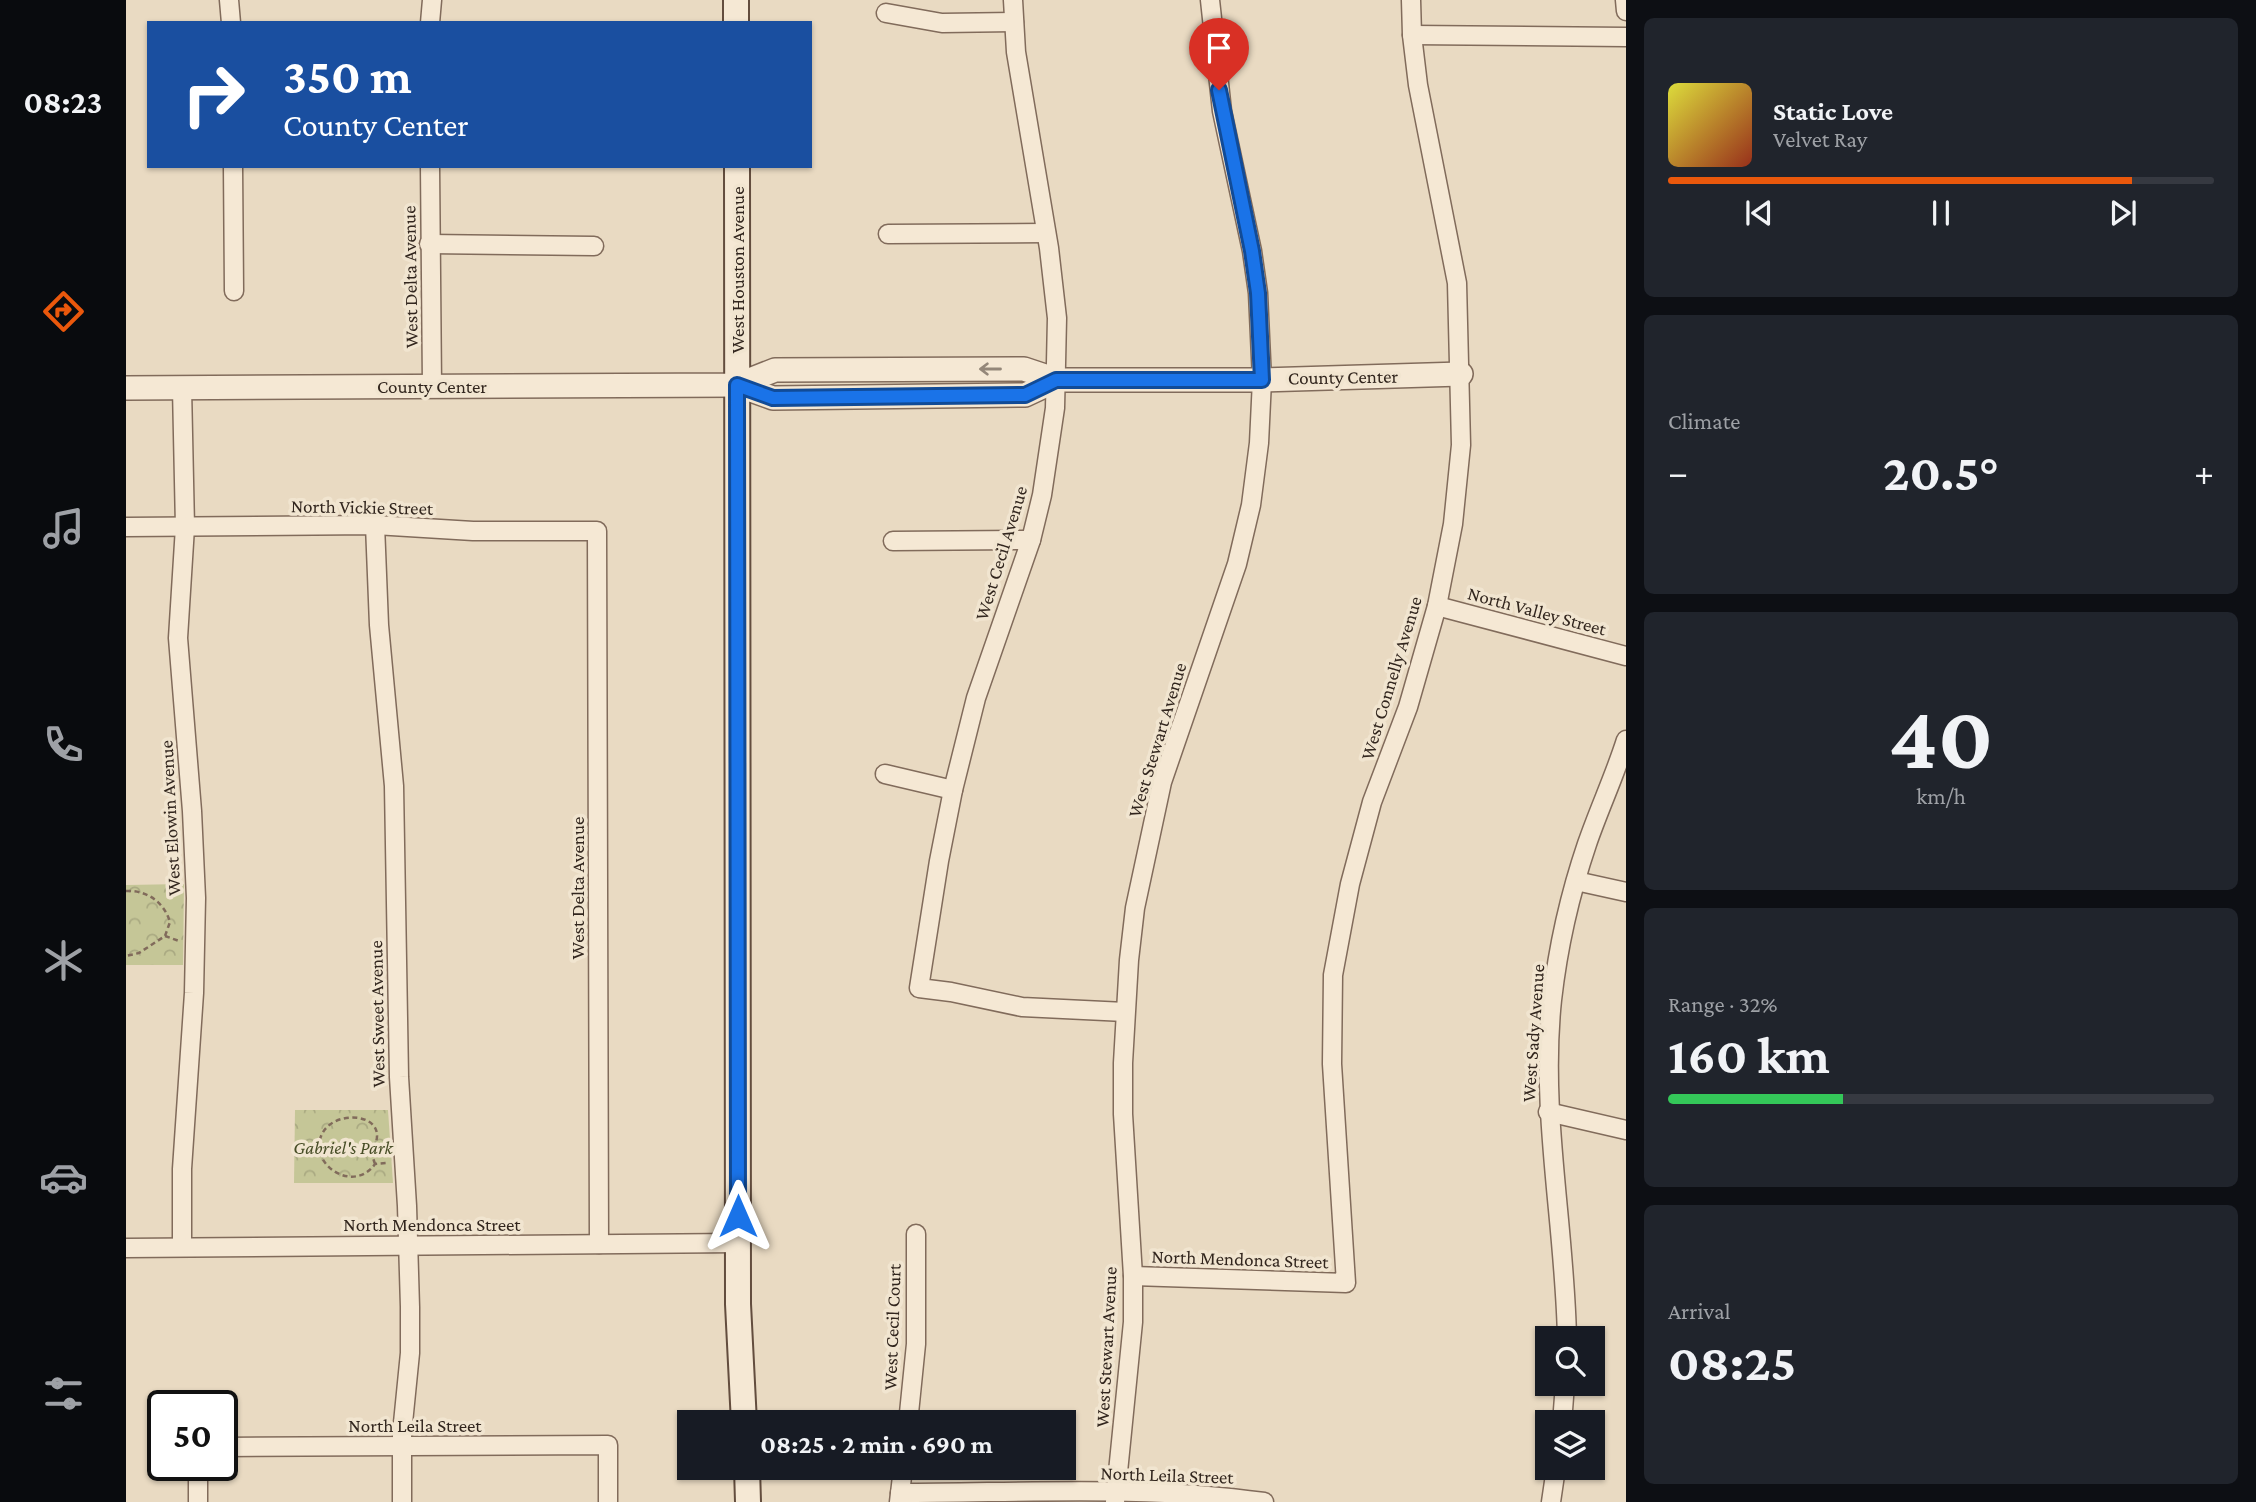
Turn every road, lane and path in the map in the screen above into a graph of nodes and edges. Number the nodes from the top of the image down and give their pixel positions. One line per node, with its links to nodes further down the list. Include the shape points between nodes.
1 (229, 0): 10 (street)
2 (432, 0): 11 (street)
3 (736, 0): 12 (main road)
4 (1013, 0): 13 (street, West Cecil Avenue)
5 (1209, 0): 26 (street, West Stewart Avenue, via 1222,111 1258,293)
6 (1411, 0): 14 (street, West Connelly Avenue)
7 (1625, 0): 8 (street)
8 (1626, 11)
9 (886, 13): 13 (street, via 942,23)
10 (231, 21)
11 (430, 21)
12 (736, 21)
13 (1014, 22): 19 (street, West Cecil Avenue)
14 (1412, 35): 15 (street); 24 (street, West Connelly Avenue, via 1457,283)
15 (1626, 37)
16 (233, 168): 23 (street)
17 (430, 168): 21 (street, West Delta Avenue)
18 (737, 168): 27 (main road, West Houston Avenue)
19 (1046, 233): 20 (street); 25 (street, West Cecil Avenue, via 1057,318)
20 (888, 234)
21 (429, 244): 22 (street); 28 (street, West Delta Avenue)
22 (594, 246)
23 (234, 292)
24 (1461, 374): 26 (street, County Center); 37 (street, West Connelly Avenue, via 1461,445 1453,524)
25 (1056, 380): 26 (street, County Center); 27 (street, County Center, via 1024,369 775,370); 35 (street, West Cecil Avenue, via 1050,447)
26 (1262, 380): 46 (street, West Stewart Avenue, via 1251,505 1219,621 1162,782 1135,908)
27 (737, 385): 28 (street, County Center); 51 (main road, West Houston Avenue)
28 (432, 386): 30 (street, County Center)
29 (126, 388): 30 (street, County Center)
30 (182, 388): 33 (street, West Elowin Avenue)
31 (375, 525): 33 (street, North Vickie Street); 34 (street, North Vickie Street); 53 (street, West Sweet Avenue, via 394,797 399,1077)
32 (126, 527): 33 (street, North Vickie Street)
33 (185, 527): 54 (street, West Elowin Avenue, via 178,638 192,799 195,931)
34 (597, 531): 52 (street, West Delta Avenue)
35 (1031, 540): 36 (street); 41 (street, West Cecil Avenue, via 976,698)
36 (893, 541)
37 (1437, 607): 38 (street, North Valley Street); 57 (street, West Connelly Avenue, via 1408,707 1372,802 1333,975 1332,1064)
38 (1626, 656)
39 (1626, 740): 42 (street, West Sady Avenue)
40 (885, 774): 41 (street)
41 (953, 790): 46 (street, West Cecil Avenue, via 919,988 1022,1007)
42 (1576, 881): 44 (street); 47 (street, West Sady Avenue, via 1552,999)
43 (126, 891): 45 (path, via 137,891 161,904 170,922 165,936)
44 (1626, 892)
45 (126, 956)
46 (1125, 1012): 56 (street, West Stewart Avenue, via 1123,1114)
47 (1548, 1112): 48 (street); 58 (street, West Sady Avenue)
48 (1626, 1130)
49 (375, 1164): 49 (path, via 356,1177 336,1172 320,1152 323,1132 342,1117 372,1124)
50 (916, 1234): 60 (street, West Cecil Court, via 916,1344)
51 (738, 1243): 52 (street, North Mendonca Street); 59 (main road, West Houston Avenue)
52 (599, 1244): 53 (street, North Mendonca Street)
53 (408, 1246): 54 (street, North Mendonca Street); 62 (street, West Sweet Avenue, via 410,1342)
54 (182, 1247): 55 (street, North Mendonca Street)
55 (126, 1248)
56 (1133, 1276): 57 (street, North Mendonca Street); 67 (street, West Stewart Avenue)
57 (1346, 1283)
58 (1567, 1326)
59 (743, 1410)
60 (909, 1410)
61 (238, 1447): 62 (street, North Leila Street)
62 (402, 1447): 69 (street, West Sweet Avenue); 70 (street, North Leila Street, via 608,1444)
63 (747, 1480): 71 (main road)
64 (1554, 1480): 73 (street)
65 (198, 1481): 68 (street)
66 (900, 1497): 67 (street, North Leila Street)
67 (1116, 1497): 72 (street, North Leila Street, via 1195,1494)
68 (198, 1502)
69 (402, 1502)
70 (608, 1502)
71 (748, 1502)
72 (1264, 1502)
73 (1551, 1502)

